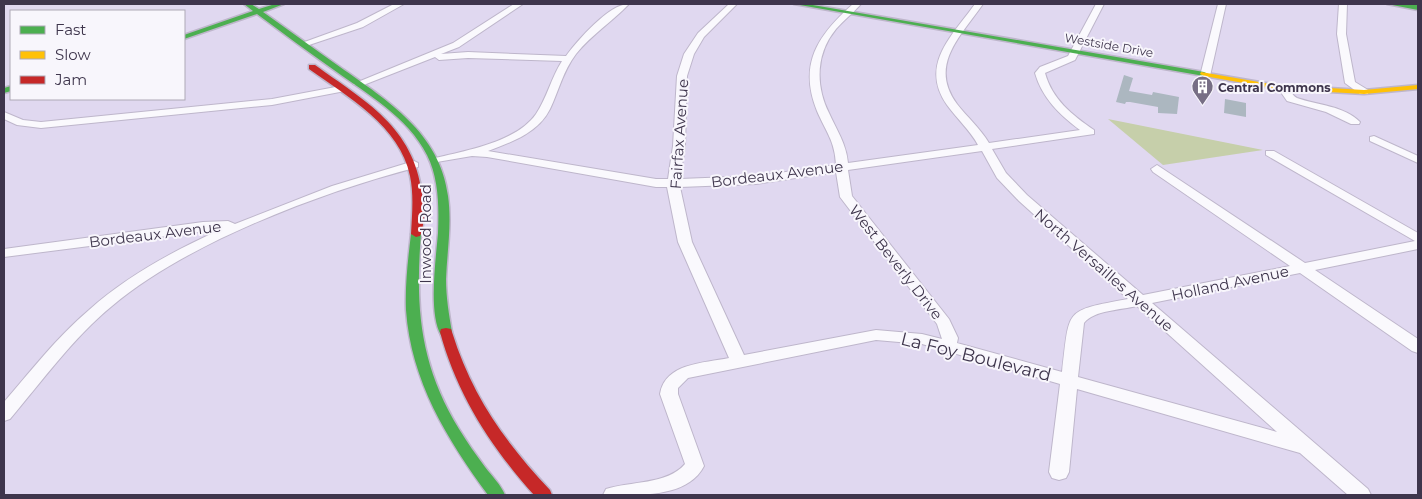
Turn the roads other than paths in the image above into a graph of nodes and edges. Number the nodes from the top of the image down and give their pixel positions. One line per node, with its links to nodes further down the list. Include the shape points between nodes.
1 (266, 4): 15 (main road)
2 (281, 4): 15 (main road)
3 (400, 4): 22 (street, via 360,25)
4 (520, 4): 21 (street)
5 (625, 4): 26 (street, via 592,31)
6 (733, 4): 45 (street, Fairfax Avenue, via 701,35 684,65)
7 (797, 4): 16 (main road, Westside Drive)
8 (857, 4): 16 (street, West Beverly Drive)
9 (979, 4): 18 (street, North Versailles Avenue)
10 (1100, 4): 23 (street)
11 (1222, 4): 28 (street)
12 (1343, 4): 33 (street, via 1341,27 1345,63 1350,83)
13 (1390, 4): 14 (main road)
14 (1418, 8)
15 (246, 10): 17 (main road); 19 (main road); 20 (main road); 22 (main road, Inwood Road)
16 (847, 13): 18 (main road, Westside Drive); 43 (street, West Beverly Drive, via 828,31 818,51 813,74 822,111 837,138)
17 (185, 31)
18 (957, 32): 23 (main road, Westside Drive); 37 (street, North Versailles Avenue, via 942,56 940,79 951,103)
19 (185, 37)
20 (277, 40)
21 (464, 41): 24 (street, via 458,51); 25 (street)
22 (303, 44): 29 (main road, Inwood Road)
23 (1075, 53): 28 (main road, Westside Drive); 37 (street, Bordeaux Avenue, via 1067,61 1042,69 1041,79 1069,117 1090,132)
24 (460, 55): 25 (street); 26 (street)
25 (426, 58): 29 (street)
26 (568, 59): 38 (street, via 550,91 546,106 534,122 508,139)
27 (306, 62): 32 (main road, Inwood Road)
28 (1205, 76): 31 (main road, Westside Drive)
29 (358, 84): 32 (main road); 42 (main road, Inwood Road, via 408,121 432,153)
30 (1418, 86): 33 (main road, Westside Drive)
31 (1283, 88): 33 (main road, Westside Drive); 35 (street, via 1291,99 1330,110)
32 (340, 89): 34 (street, via 272,102 41,125); 41 (main road, Inwood Road, via 388,126)
33 (1364, 92)
34 (4, 115)
35 (1356, 122)
36 (1374, 139): 40 (street)
37 (986, 147): 43 (street, Bordeaux Avenue); 51 (street, North Versailles Avenue, via 1001,175 1023,198)
38 (472, 153): 42 (street, Bordeaux Avenue); 45 (street, Bordeaux Avenue)
39 (1270, 154): 47 (street)
40 (1418, 160)
41 (412, 162): 42 (main road); 46 (street, Bordeaux Avenue, via 342,185); 58 (main road, Inwood Road, via 421,202 411,277 411,313 421,365 433,401)
42 (437, 166): 56 (main road, Inwood Road, via 443,194 438,276 442,311)
43 (843, 166): 45 (street, Bordeaux Avenue, via 756,180); 52 (street, West Beverly Drive, via 846,197 944,323 950,338)
44 (1157, 169): 50 (street)
45 (673, 184): 54 (street, Fairfax Avenue, via 685,242)
46 (234, 229): 49 (street, Bordeaux Avenue, via 228,225 203,226); 57 (street, via 170,260 108,302 81,326)
47 (1418, 238)
48 (1418, 245): 50 (street, Holland Avenue)
49 (4, 253)
50 (1302, 268): 51 (street, Holland Avenue); 53 (street)
51 (1140, 301): 55 (street, Holland Avenue, via 1090,311 1081,316 1076,322); 59 (street, North Versailles Avenue)
52 (949, 347): 54 (street, La Foy Boulevard, via 905,336 876,335); 55 (street, La Foy Boulevard)
53 (1418, 347)
54 (738, 361): 63 (street, La Foy Boulevard, via 683,373 670,386 669,394 695,466 691,473 680,480)
55 (1068, 380): 59 (street, La Foy Boulevard); 60 (street, Holland Avenue)
56 (467, 410): 58 (main road); 62 (main road, Inwood Road)
57 (4, 414)
58 (444, 420): 61 (main road, Inwood Road, via 472,465)
59 (1306, 447): 64 (street, North Versailles Avenue)
60 (1059, 472)
61 (497, 495)
62 (544, 495)
63 (613, 495)
64 (1361, 495)

